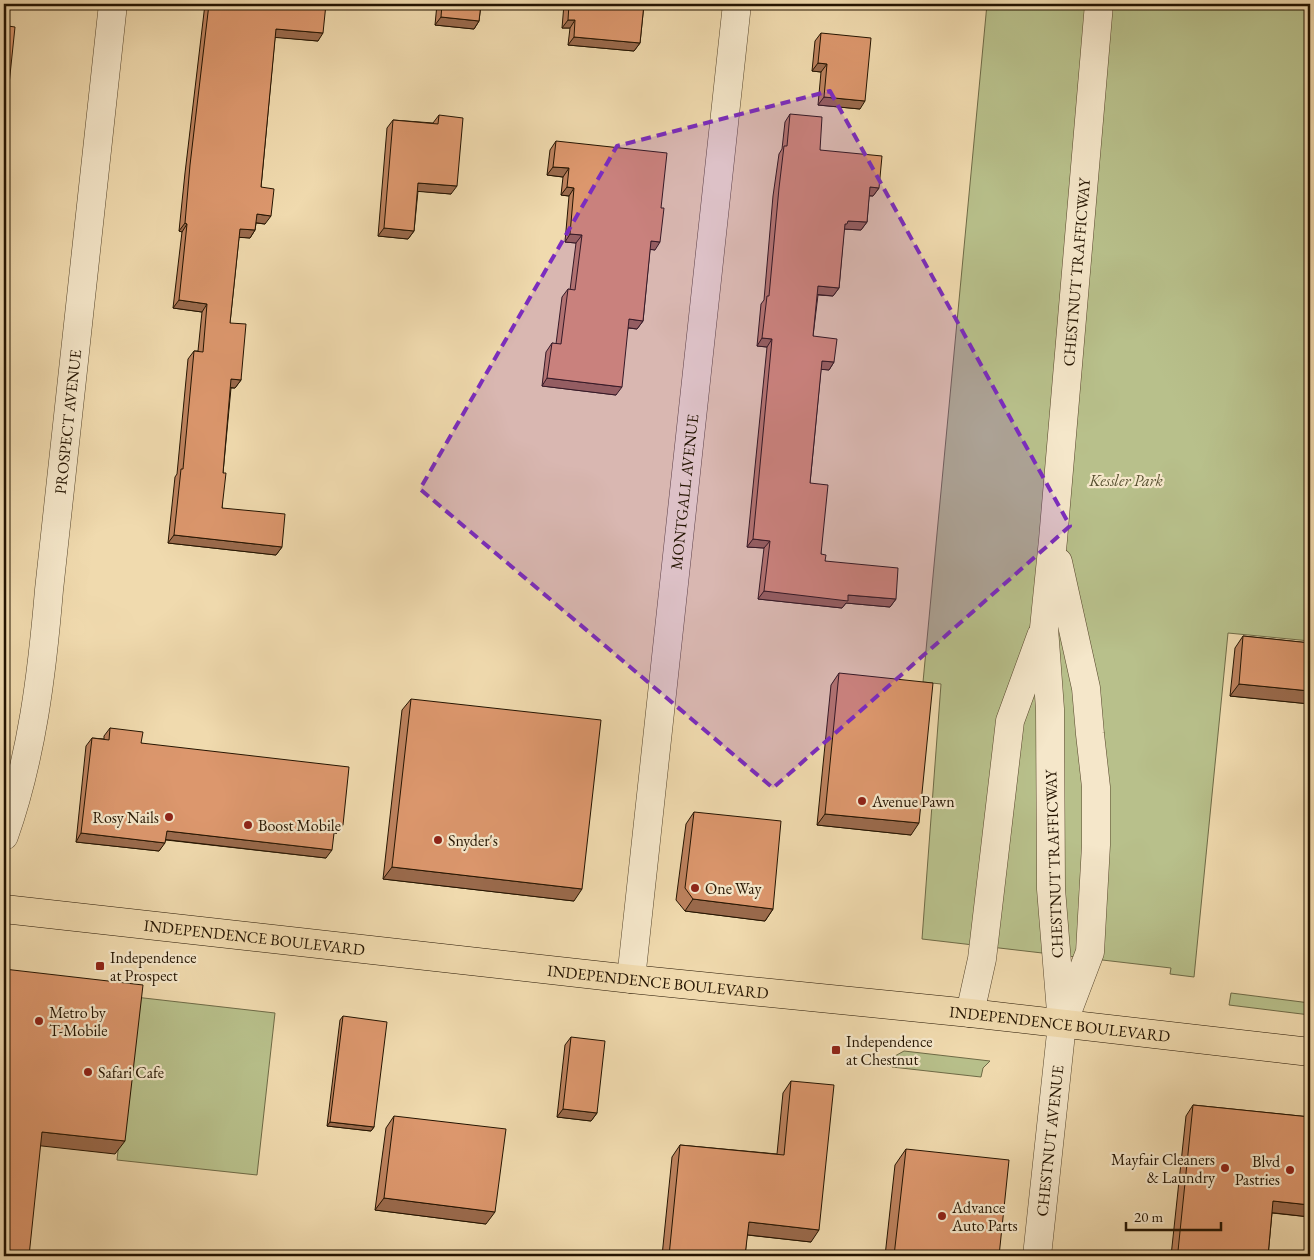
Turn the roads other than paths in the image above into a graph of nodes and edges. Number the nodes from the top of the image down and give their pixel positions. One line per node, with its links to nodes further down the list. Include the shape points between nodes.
1 (113, 4): 6 (street, PROSPECT AVENUE, via 43,659 24,773)
2 (737, 4): 8 (street, MONTGALL AVENUE)
3 (1099, 4): 4 (street, CHESTNUT TRAFFICWAY)
4 (1053, 540): 5 (street, CHESTNUT TRAFFICWAY); 10 (street, CHESTNUT TRAFFICWAY, via 1086,688 1096,787 1090,952)
5 (1044, 628): 9 (street, via 1010,721 982,959); 10 (street, CHESTNUT TRAFFICWAY, via 1050,709 1051,889)
6 (4, 836)
7 (4, 908): 8 (main road, INDEPENDENCE BOULEVARD)
8 (631, 979): 9 (main road, INDEPENDENCE BOULEVARD)
9 (970, 1014): 10 (main road, INDEPENDENCE BOULEVARD)
10 (1062, 1024): 11 (main road, INDEPENDENCE BOULEVARD); 12 (street, CHESTNUT AVENUE)
11 (1310, 1052)
12 (1037, 1256)

